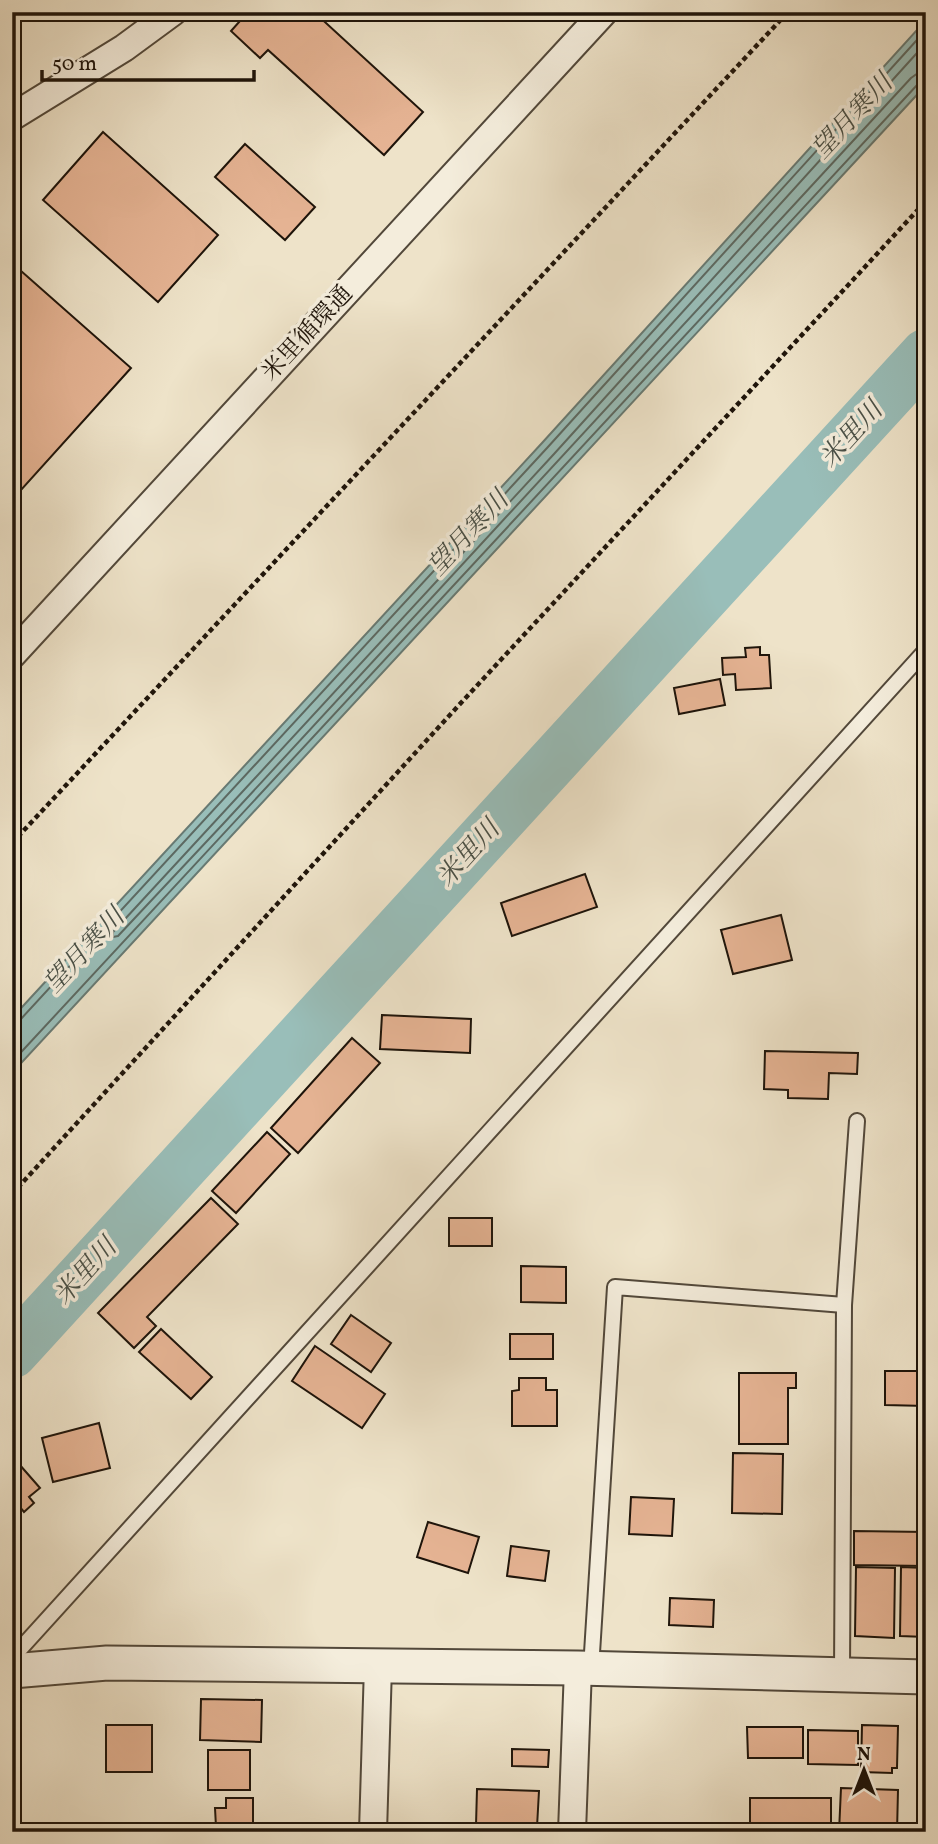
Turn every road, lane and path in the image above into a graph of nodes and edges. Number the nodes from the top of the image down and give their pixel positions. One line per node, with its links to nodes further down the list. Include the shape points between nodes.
1 (173, 12): 4 (street)
2 (604, 12): 7 (street, 米里循環通)
3 (788, 12): 8 (path)
4 (12, 117)
5 (926, 201): 10 (path)
6 (926, 650): 12 (lane)
7 (12, 656)
8 (12, 844)
9 (857, 1121): 11 (lane)
10 (12, 1194)
11 (844, 1305): 14 (lane, via 615,1287); 16 (lane)
12 (12, 1658)
13 (378, 1666): 14 (street); 15 (street, via 107,1663); 18 (street)
14 (584, 1669): 16 (street); 19 (street)
15 (12, 1671)
16 (842, 1674): 17 (street)
17 (926, 1677)
18 (373, 1832)
19 (572, 1832)

